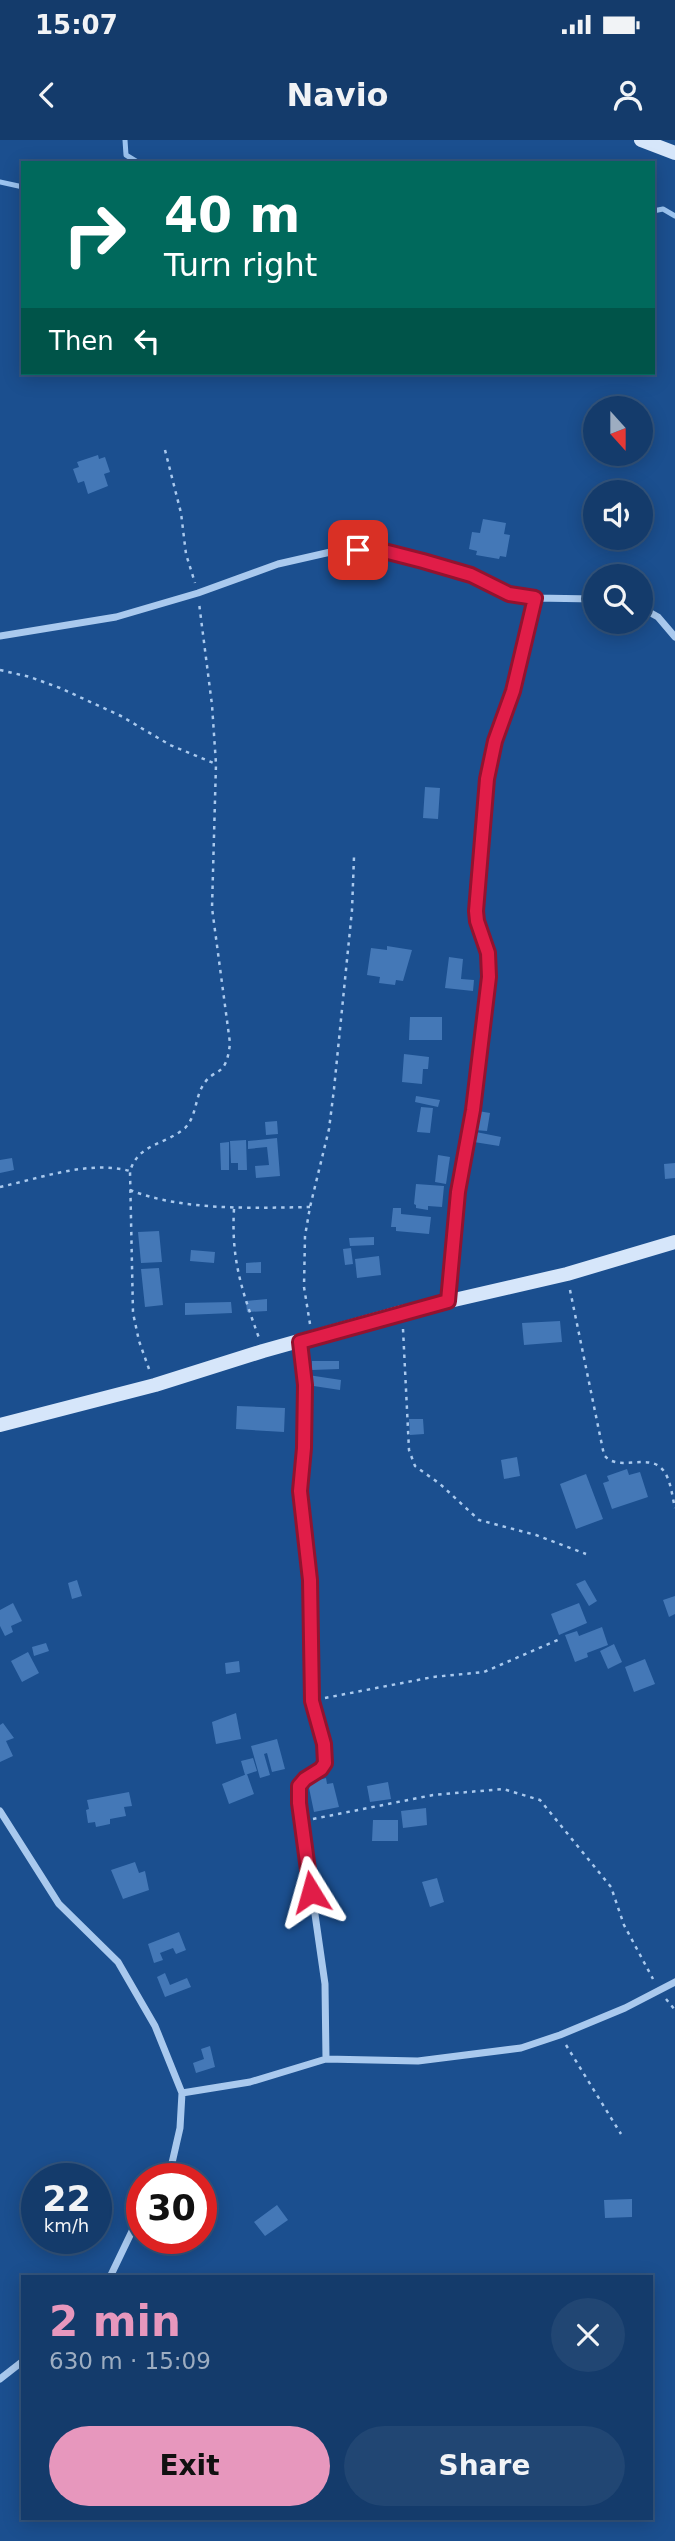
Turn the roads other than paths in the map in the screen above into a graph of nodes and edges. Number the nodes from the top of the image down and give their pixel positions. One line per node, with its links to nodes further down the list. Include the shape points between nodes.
1 (641, 140): 2 (street)
2 (675, 153)
3 (535, 598): 4 (street); 6 (street, via 509,594 471,575 423,561 358,550 309,555 103,620); 9 (street, via 487,779 476,911 488,953 489,977 458,1192)
4 (583, 599)
5 (653, 614): 7 (street)
6 (0, 636)
7 (675, 637)
8 (675, 1242): 9 (street, via 567,1274)
9 (448, 1301): 10 (street)
10 (306, 1339): 11 (street); 14 (street, via 300,1491 310,1580 312,1701 325,1763 299,1786 325,1984)
11 (0, 1425)
12 (0, 1811): 15 (street, via 59,1904 118,1962 155,2026)
13 (675, 1982): 14 (street, via 521,2048 418,2061)
14 (326, 2059): 15 (street, via 250,2082)
15 (182, 2093): 16 (street)
16 (172, 2163)
17 (126, 2244): 18 (street)
18 (111, 2275)
19 (21, 2363): 20 (street)
20 (0, 2379)

